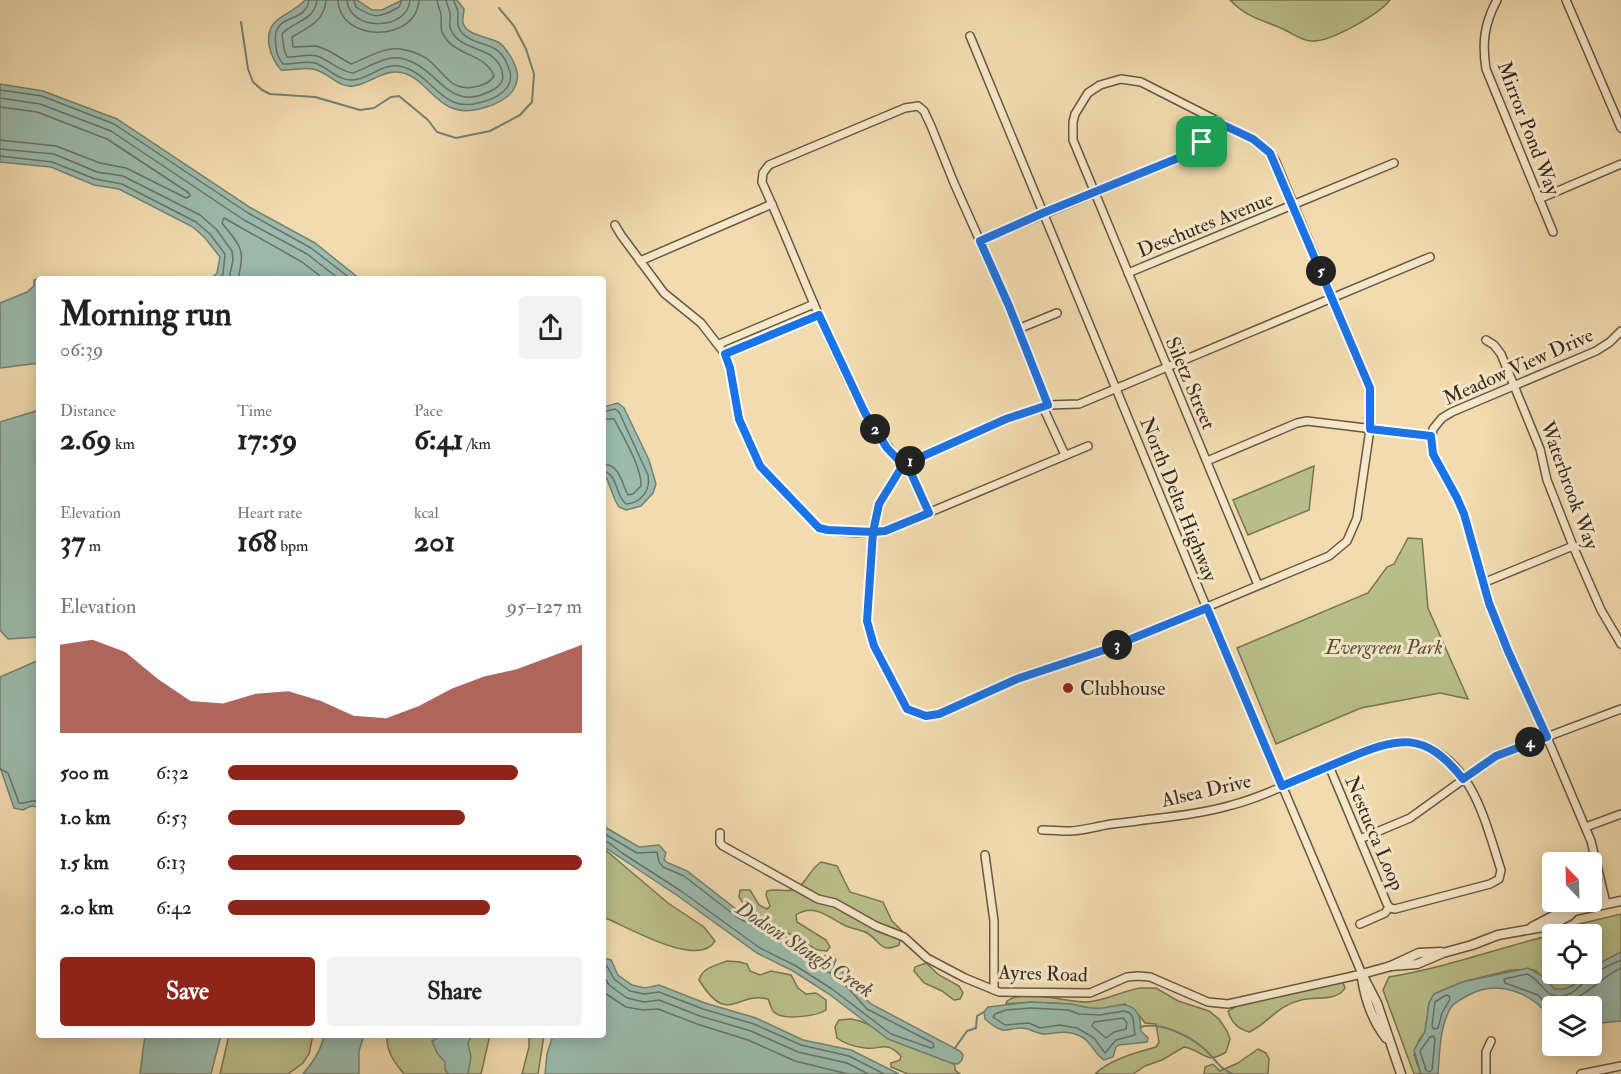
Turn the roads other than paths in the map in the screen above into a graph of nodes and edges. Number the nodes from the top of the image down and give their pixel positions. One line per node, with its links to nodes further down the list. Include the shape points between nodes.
1 (1497, 0): 9 (street, Mirror Pond Way, via 1484,30 1486,69)
2 (1566, 0): 5 (street)
3 (970, 36): 12 (street, North Delta Highway)
4 (1217, 122): 8 (street, via 1202,142 1183,156); 8 (street, Siletz Street, via 1141,82 1120,79 1100,85 1080,105 1072,132); 11 (street, Siletz Street, via 1253,139 1270,153)
5 (1621, 128)
6 (1394, 163): 11 (street, Deschutes Avenue)
7 (1621, 164): 9 (street)
8 (1094, 193): 12 (street); 18 (street, Siletz Street)
9 (1539, 199): 14 (street, Mirror Pond Way)
10 (772, 204): 15 (street, via 762,182 769,165 918,106 924,111); 17 (street); 20 (street)
11 (1293, 205): 18 (street, Deschutes Avenue); 19 (street, Siletz Street)
12 (1043, 213): 15 (street); 30 (street, North Delta Highway)
13 (615, 225): 17 (street)
14 (1553, 232)
15 (980, 241): 23 (street)
16 (1430, 256): 19 (street)
17 (640, 261): 26 (street, via 664,293 694,317)
18 (1128, 273): 28 (street, Siletz Street)
19 (1332, 297): 28 (street); 32 (street, Siletz Street, via 1370,388)
20 (814, 304): 22 (street); 26 (street)
21 (1056, 313): 23 (street)
22 (819, 315): 27 (street); 37 (street, via 865,413)
23 (1018, 329): 31 (street)
24 (1621, 331): 29 (street, Meadow View Drive, via 1596,351)
25 (1486, 340): 29 (street, Waterbrook Way, via 1498,349)
26 (719, 345): 27 (street)
27 (725, 354): 39 (street, via 739,419 760,466 819,528)
28 (1166, 367): 30 (street); 36 (street, Siletz Street)
29 (1514, 385): 33 (street, Meadow View Drive, via 1442,418); 40 (street, Waterbrook Way)
30 (1116, 388): 31 (street, via 1079,404); 43 (street, North Delta Highway)
31 (1046, 406): 35 (street); 37 (street, via 1006,419)
32 (1370, 429): 33 (street); 36 (street, via 1307,421); 42 (street, Siletz Street, via 1357,518 1347,541 1329,556)
33 (1431, 436): 41 (street, via 1433,454 1464,514)
34 (1088, 446): 35 (street)
35 (1065, 455): 38 (street)
36 (1207, 461): 42 (street, Siletz Street)
37 (903, 465): 38 (street, via 911,473); 39 (street, via 879,504)
38 (929, 513): 39 (street)
39 (873, 532): 43 (street, Siletz Street, via 867,621 874,646 907,709 926,716 939,714 1017,679 1096,654)
40 (1573, 546): 41 (street); 44 (street, Waterbrook Way, via 1601,610)
41 (1483, 583): 46 (street, via 1504,644)
42 (1258, 585): 43 (street, Siletz Street)
43 (1207, 608): 49 (street, North Delta Highway)
44 (1621, 644)
45 (1621, 709): 46 (street)
46 (1547, 737): 48 (street, via 1496,756); 51 (street)
47 (1329, 766): 48 (street, Alsea Drive, via 1378,746 1411,742 1438,753); 49 (street, Alsea Drive); 54 (street, Nestucca Loop)
48 (1463, 779): 54 (street, via 1410,818); 58 (street, Nestucca Loop, via 1479,804 1501,870 1499,879 1395,909)
49 (1282, 786): 52 (street, Alsea Drive, via 1210,810 1087,830); 60 (street, North Delta Highway)
50 (1621, 814): 51 (street)
51 (1586, 827): 57 (street)
52 (1042, 830)
53 (720, 833): 61 (street, Ayres Road, via 723,846 818,899 835,903 904,937 927,958)
54 (1360, 839): 58 (street, Nestucca Loop)
55 (985, 855): 61 (street, via 994,921)
56 (1621, 901): 57 (street, Ayres Road)
57 (1606, 903): 60 (street, Ayres Road, via 1555,915 1532,927 1472,945 1419,953)
58 (1389, 907): 59 (street, via 1385,913)
59 (1360, 924)
60 (1362, 974): 61 (street, Ayres Road, via 1228,1004 1208,1002 1150,977 1138,976 1090,993); 64 (street, North Delta Highway, via 1377,1003)
61 (994, 990)
62 (1491, 1041): 65 (street, via 1486,1052)
63 (1621, 1066): 66 (street)
64 (1401, 1074)
65 (1486, 1074)
66 (1581, 1074)

